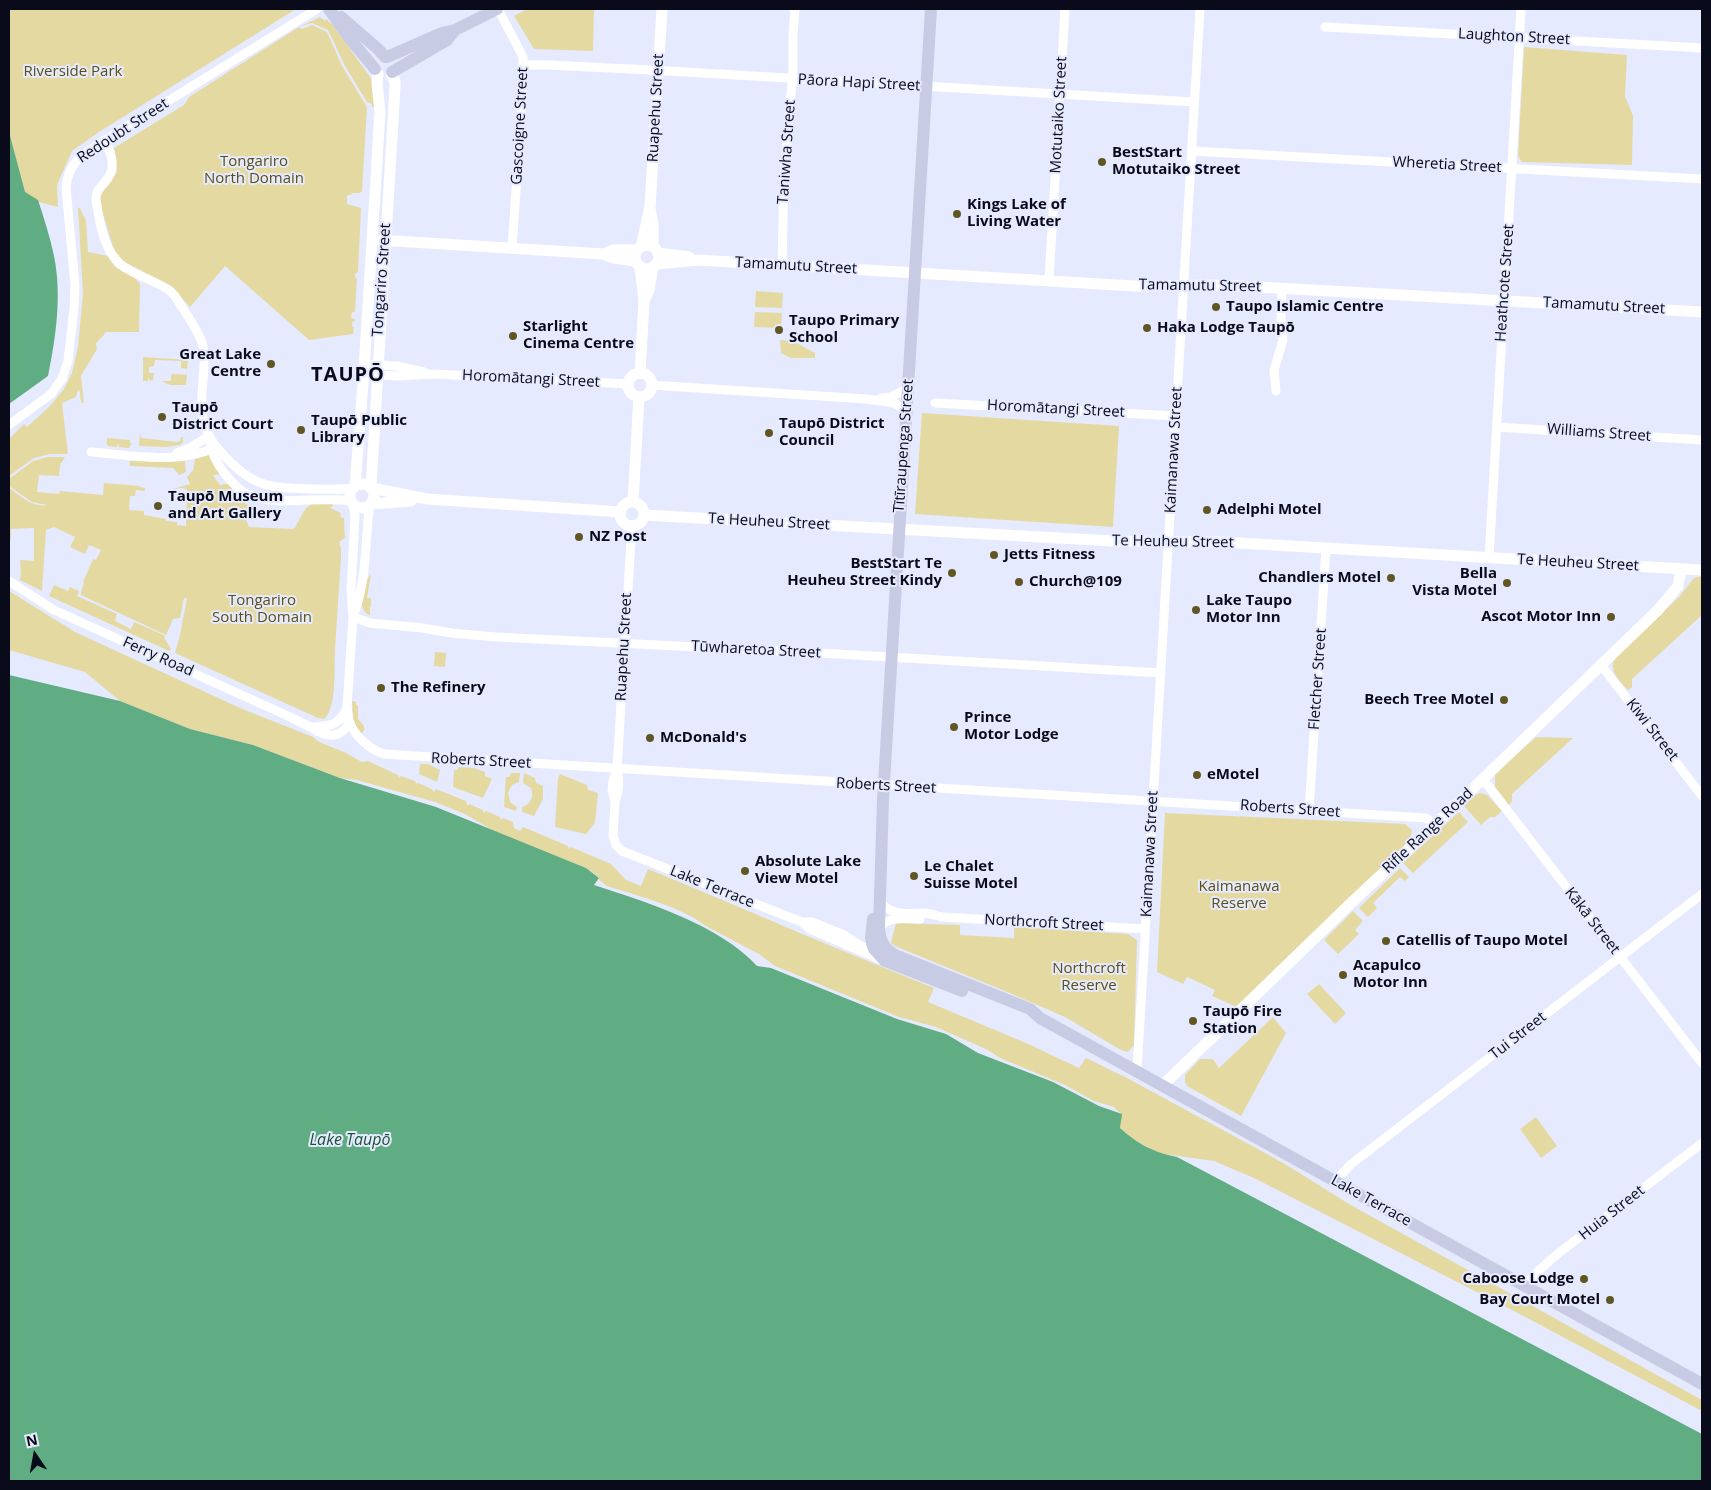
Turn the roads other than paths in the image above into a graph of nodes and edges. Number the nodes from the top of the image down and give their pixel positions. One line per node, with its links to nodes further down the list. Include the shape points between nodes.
1 (317, 9): 22 (street, Redoubt Street)
2 (330, 9): 14 (main road); 17 (main road, via 350,39)
3 (498, 9): 11 (main road); 15 (street, Gascoigne Street, via 523,57)
4 (662, 9): 16 (street, Ruapehu Street)
5 (795, 9): 18 (street, Taniwha Street)
6 (931, 9): 19 (main road, Tītīraupenga Street)
7 (1065, 9): 20 (street, Motutaiko Street)
8 (1200, 9): 21 (street, Kaimanawa Street)
9 (1521, 9): 12 (street, Heathcote Street)
10 (1325, 27): 12 (street, Laughton Street)
11 (455, 30): 14 (main road); 17 (main road, via 447,40)
12 (1519, 38): 13 (street, Laughton Street); 24 (street, Heathcote Street)
13 (1702, 48)
14 (386, 57): 17 (main road, via 376,62)
15 (523, 66): 16 (street, Pāora Hapi Street); 29 (street, Gascoigne Street)
16 (658, 71): 18 (street, Pāora Hapi Street); 26 (street, Ruapehu Street)
17 (384, 72): 27 (street, Tongariro Street, via 377,83 380,109); 28 (street, Tongariro Street, via 395,81)
18 (792, 79): 19 (street, Pāora Hapi Street); 32 (street, Taniwha Street)
19 (926, 87): 20 (street, Pāora Hapi Street); 33 (main road, Tītīraupenga Street)
20 (1060, 94): 21 (street, Pāora Hapi Street); 34 (street, Motutaiko Street)
21 (1194, 102): 23 (street, Kaimanawa Street)
22 (105, 140): 52 (street, Redoubt Street, via 73,164 66,181 76,285 66,370 51,394); 54 (street, via 113,168 96,199 108,246 124,266 169,290 200,338 204,353 202,410)
23 (1192, 151): 24 (street, Wheretia Street); 35 (street, Kaimanawa Street)
24 (1512, 168): 25 (street, Wheretia Street); 37 (street, Heathcote Street)
25 (1702, 179)
26 (650, 207): 30 (street, Ruapehu Street); 31 (street, Ruapehu Street)
27 (372, 240): 28 (street); 40 (street, Tongariro Street)
28 (385, 240): 29 (street); 41 (street, Tongariro Street)
29 (512, 248): 30 (street, via 602,254 614,258)
30 (638, 256): 31 (street, via 647,245); 31 (street, via 646,268); 38 (street, Ruapehu Street)
31 (655, 257): 32 (street, Tamamutu Street); 38 (street, Ruapehu Street)
32 (782, 265): 33 (street, Tamamutu Street)
33 (916, 273): 34 (street, Tamamutu Street); 45 (main road, Tītīraupenga Street)
34 (1050, 280): 35 (street, Tamamutu Street, via 1134,286)
35 (1184, 285): 36 (street, Tamamutu Street); 51 (street, Kaimanawa Street)
36 (1282, 288): 37 (street, Tamamutu Street); 46 (street, via 1283,340 1274,370)
37 (1504, 300): 39 (street, Tamamutu Street); 53 (street, Heathcote Street)
38 (644, 302): 42 (street, Ruapehu Street)
39 (1702, 312)
40 (364, 369): 41 (street, Horomātangi Street); 59 (street, Tongariro Street)
41 (377, 370): 43 (street, Horomātangi Street, via 404,376 434,374); 60 (street, Tongariro Street)
42 (640, 372): 43 (street, via 631,376); 44 (street, via 647,376)
43 (628, 384): 47 (street, via 630,391)
44 (651, 385): 47 (street, via 649,392); 48 (street)
45 (908, 388): 48 (street, via 891,397); 50 (main road, Tītīraupenga Street)
46 (1276, 391)
47 (639, 396): 63 (street)
48 (866, 399): 50 (street, via 894,403)
49 (935, 403): 51 (street, Horomātangi Street)
50 (906, 410): 68 (main road, Tītīraupenga Street)
51 (1176, 416): 69 (street, Kaimanawa Street)
52 (9, 425)
53 (1497, 427): 55 (street, Williams Street); 71 (street, Heathcote Street)
54 (209, 436): 56 (street); 58 (street, via 181,452)
55 (1702, 440)
56 (213, 448): 58 (street, via 182,456); 59 (street, via 240,472 266,485 337,490); 62 (street, via 220,467 233,483 251,496 288,500 330,498)
57 (91, 452): 58 (street)
58 (157, 456)
59 (354, 487): 60 (street, via 363,484); 62 (street)
60 (371, 487): 61 (street); 64 (street, via 374,497)
61 (427, 500): 64 (street); 65 (street)
62 (353, 502): 64 (street, via 363,507); 75 (street)
63 (633, 502): 65 (street, via 623,506); 66 (street, via 643,507)
64 (371, 504): 75 (street, via 365,571)
65 (620, 512): 67 (street, via 625,523)
66 (644, 514): 67 (street, via 639,524); 68 (street, Te Heuheu Street)
67 (632, 526): 76 (street, Ruapehu Street)
68 (898, 530): 69 (street, Te Heuheu Street); 77 (main road, Tītīraupenga Street)
69 (1169, 541): 70 (street, Te Heuheu Street); 79 (street, Kaimanawa Street)
70 (1326, 548): 71 (street, Te Heuheu Street); 88 (street, Fletcher Street)
71 (1489, 558): 72 (street, Te Heuheu Street)
72 (1681, 569): 73 (street, Te Heuheu Street); 78 (street, Rifle Range Road, via 1678,586 1673,593)
73 (1702, 570)
74 (9, 581): 82 (street, Ferry Road, via 54,610)
75 (353, 617): 76 (street, Tūwharetoa Street, via 367,622 451,634); 80 (street)
76 (624, 643): 77 (street, Tūwharetoa Street); 83 (street, Ruapehu Street)
77 (891, 657): 79 (street, Tūwharetoa Street); 85 (main road, Tītīraupenga Street)
78 (1601, 665): 84 (street, Rifle Range Road); 86 (street, Kiwi Street)
79 (1161, 673): 87 (street, Kaimanawa Street)
80 (347, 707): 81 (street); 82 (street, via 338,722)
81 (349, 720): 82 (street, Ferry Road, via 344,730 334,735 319,733); 83 (street, Roberts Street, via 362,741 384,754)
82 (311, 727)
83 (617, 769): 85 (street, Roberts Street); 90 (street, Ruapehu Street, via 620,781 615,802 614,841)
84 (1483, 779): 89 (street, Rifle Range Road); 100 (street, Kākā Street)
85 (884, 786): 87 (street, Roberts Street); 91 (main road, Tītīraupenga Street)
86 (1702, 796)
87 (1153, 801): 88 (street, Roberts Street); 97 (street, Kaimanawa Street)
88 (1310, 810): 89 (street, Roberts Street, via 1426,818)
89 (1436, 824): 106 (street, Rifle Range Road)
90 (622, 851): 95 (street, Lake Terrace)
91 (879, 883): 93 (main road, Tītīraupenga Street); 96 (main road, Tītīraupenga Street)
92 (1702, 894): 100 (street, Tui Street)
93 (880, 902): 94 (street, Northcroft Street, via 892,912 929,913); 96 (main road, Tītīraupenga Street)
94 (942, 917): 96 (street, Northcroft Street, via 893,919); 97 (street, Northcroft Street)
95 (802, 922): 98 (street, Lake Terrace, via 812,922); 101 (street, Lake Terrace, via 810,930)
96 (875, 928): 98 (street, via 865,937); 99 (main road, Tītīraupenga Street, via 871,938); 102 (main road, Lake Terrace, via 886,950)
97 (1145, 929): 105 (street, Kaimanawa Street)
98 (851, 939): 99 (street, Lake Terrace, via 860,946)
99 (874, 949): 101 (main road, Lake Terrace); 102 (street, Lake Terrace, via 921,970)
100 (1621, 957): 104 (street, Kākā Street); 108 (street, Tui Street, via 1350,1165)
101 (885, 961): 103 (main road, Lake Terrace)
102 (950, 977): 103 (main road, Lake Terrace, via 1030,1009)
103 (1040, 1018): 105 (main road, Lake Terrace)
104 (1702, 1063)
105 (1137, 1071): 106 (main road, Lake Terrace)
106 (1163, 1085): 108 (main road, Lake Terrace)
107 (1702, 1143): 109 (street, Huia Street, via 1556,1256)
108 (1336, 1181): 109 (main road, Lake Terrace)
109 (1525, 1286): 110 (main road, Lake Terrace)
110 (1702, 1384)

